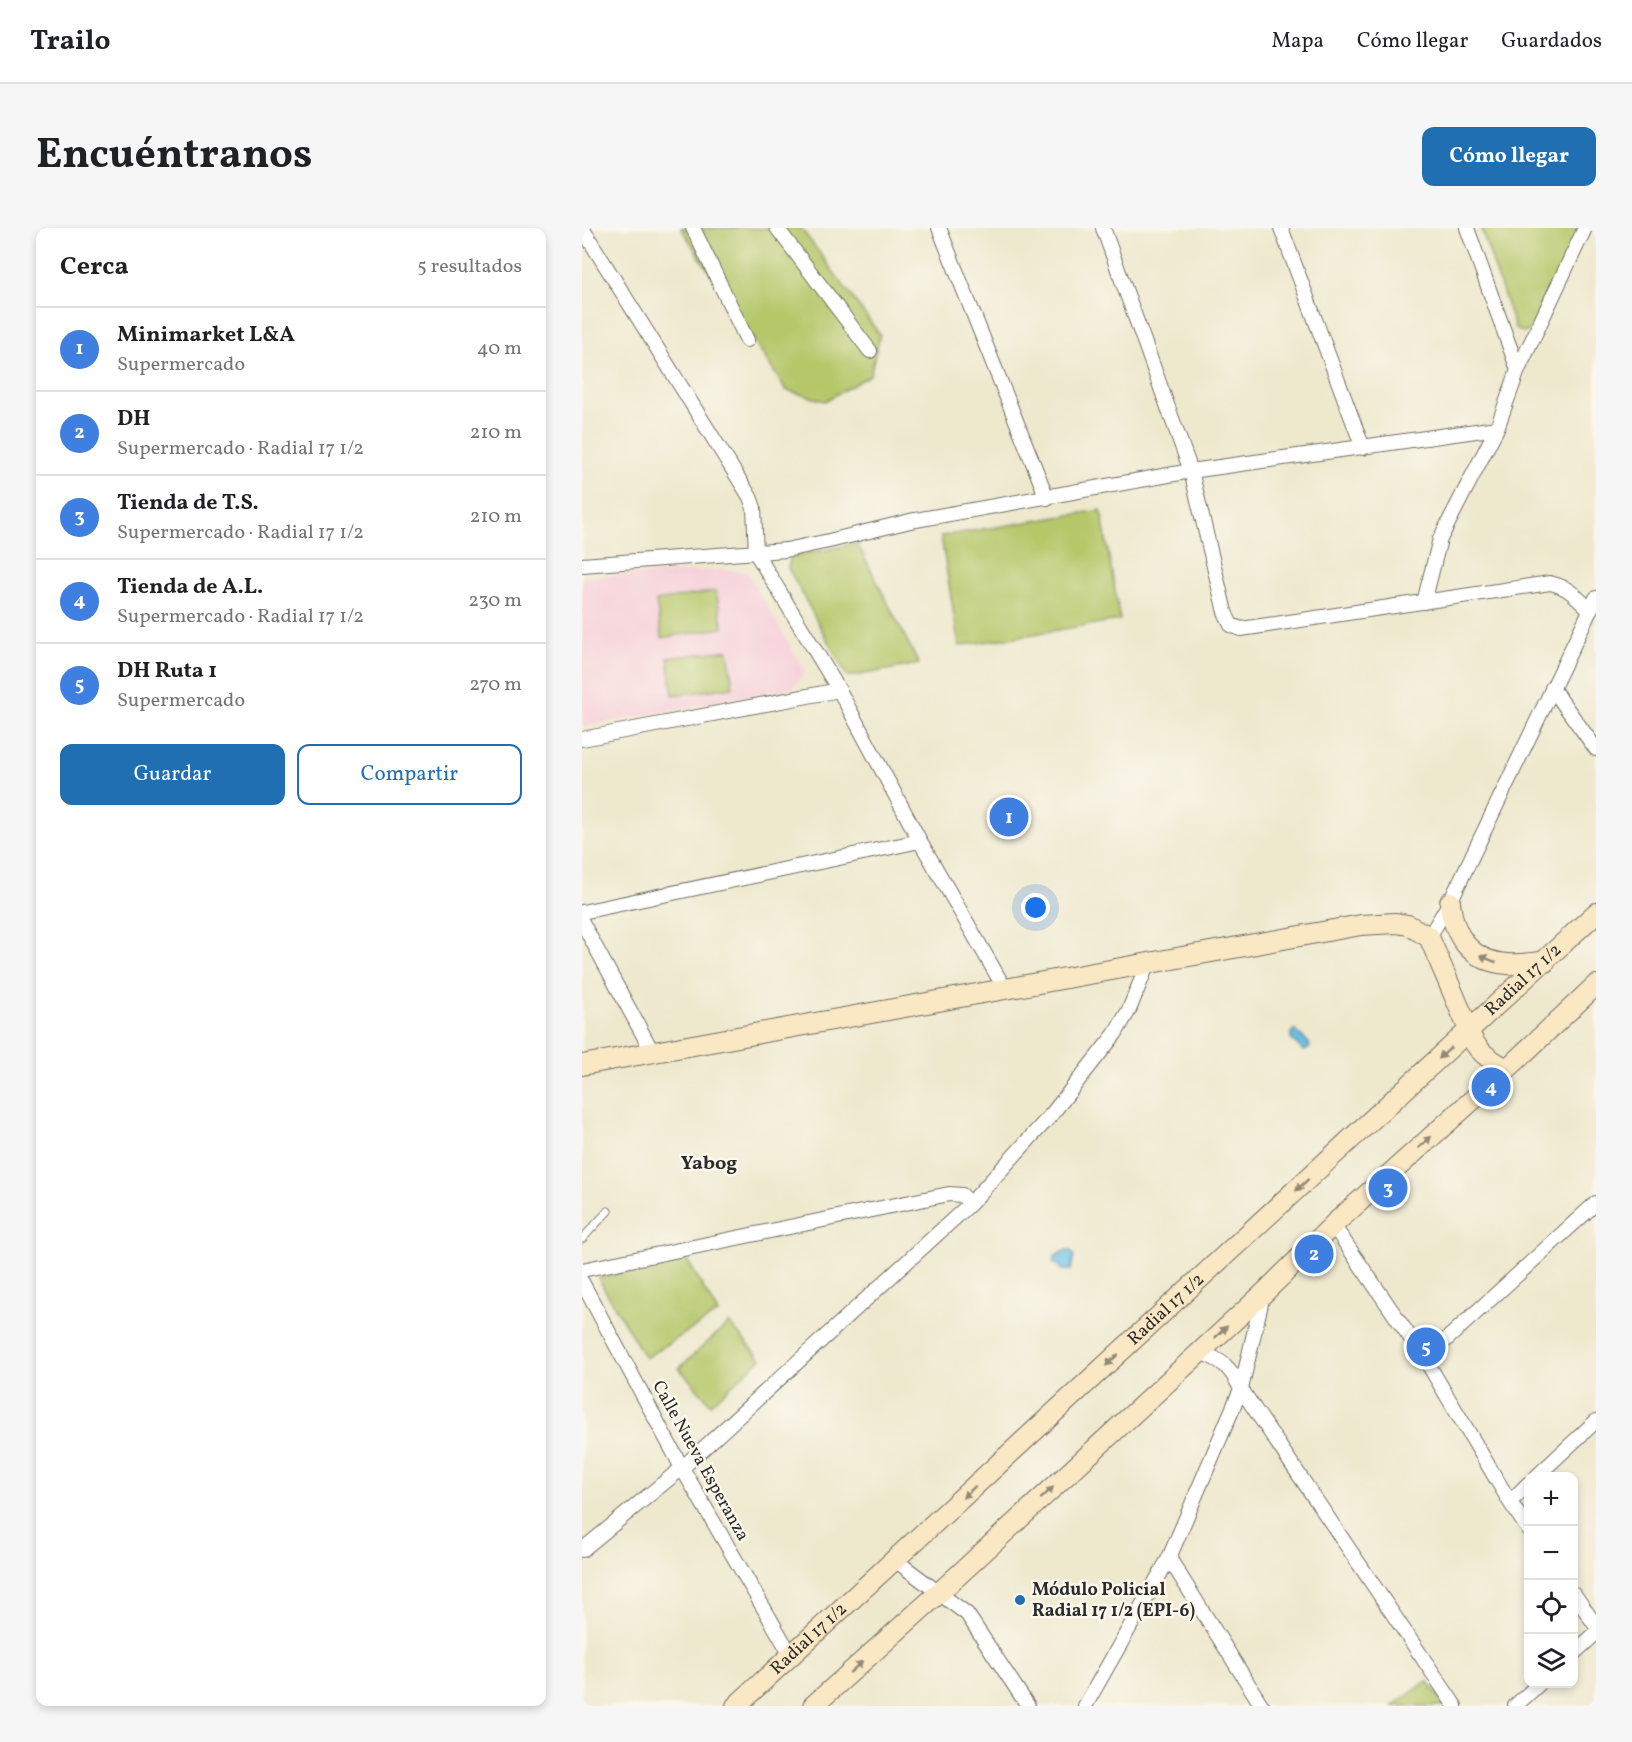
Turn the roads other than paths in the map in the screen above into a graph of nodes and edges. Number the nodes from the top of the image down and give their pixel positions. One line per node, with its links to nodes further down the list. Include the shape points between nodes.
1 (582, 228): 16 (street, via 750,497)
2 (693, 228): 9 (street)
3 (777, 228): 10 (street)
4 (939, 228): 15 (street)
5 (1103, 228): 14 (street)
6 (1281, 228): 13 (street)
7 (1467, 228): 11 (street)
8 (1585, 228): 11 (street)
9 (747, 340)
10 (870, 351)
11 (1518, 370): 12 (street)
12 (1497, 428): 13 (street); 18 (street, via 1440,538)
13 (1363, 448): 14 (street)
14 (1191, 471): 15 (street); 18 (street, via 1231,625 1241,629)
15 (1047, 498): 16 (street)
16 (756, 553): 17 (street); 21 (street)
17 (582, 565)
18 (1424, 602): 19 (street, via 1550,584 1563,586)
19 (1593, 604): 20 (street)
20 (1552, 688): 22 (street); 26 (street)
21 (839, 690): 23 (street); 25 (street)
22 (1591, 731): 24 (street)
23 (582, 738)
24 (1596, 750)
25 (920, 841): 27 (street); 34 (street)
26 (1450, 902): 30 (street); 31 (street, one-way to 26, via 1510,965 1479,956 1457,933)
27 (582, 912)
28 (1596, 913): 31 (street, Radial 17 1/2)
29 (582, 922): 36 (street)
30 (1428, 937): 32 (street, via 1408,925 1372,924); 35 (street)
31 (1545, 962): 35 (street, Radial 17 1/2)
32 (1148, 963): 34 (street); 40 (street, via 1115,1034 1051,1115)
33 (1596, 985): 38 (street)
34 (1005, 989): 36 (street)
35 (1469, 1030): 38 (street, via 1481,1052); 58 (street, Radial 17 1/2, one-way to 58)
36 (653, 1053): 37 (street)
37 (582, 1065)
38 (1507, 1069): 42 (street, one-way to 38)
39 (1596, 1203): 48 (street)
40 (970, 1204): 44 (street, via 962,1195 949,1194); 51 (street)
41 (608, 1211): 43 (lane)
42 (1333, 1225): 46 (street); 48 (street)
43 (582, 1239)
44 (582, 1270)
45 (582, 1282): 51 (street, Calle Nueva Esperanza)
46 (1264, 1293): 47 (street, one-way to 46); 49 (street)
47 (1199, 1352): 49 (street, via 1218,1359 1232,1371); 59 (street, one-way to 47)
48 (1425, 1359): 54 (street)
49 (1241, 1389): 57 (street); 71 (street)
50 (1596, 1421): 52 (street)
51 (682, 1468): 56 (street); 64 (street, Calle Nueva Esperanza)
52 (1541, 1472)
53 (1524, 1489): 54 (street)
54 (1510, 1502): 55 (street)
55 (1526, 1526)
56 (582, 1550)
57 (1169, 1558): 69 (street); 70 (street)
58 (895, 1560): 59 (street); 64 (street, Radial 17 1/2)
59 (940, 1592): 67 (street, one-way to 59); 68 (street, via 967,1614)
60 (1578, 1600): 61 (street)
61 (1596, 1626)
62 (1596, 1632): 63 (street)
63 (1578, 1649)
64 (790, 1655): 66 (street, Radial 17 1/2)
65 (1534, 1688): 72 (street)
66 (736, 1706)
67 (813, 1706)
68 (1028, 1706)
69 (1085, 1706)
70 (1262, 1706)
71 (1455, 1706)
72 (1515, 1706)

